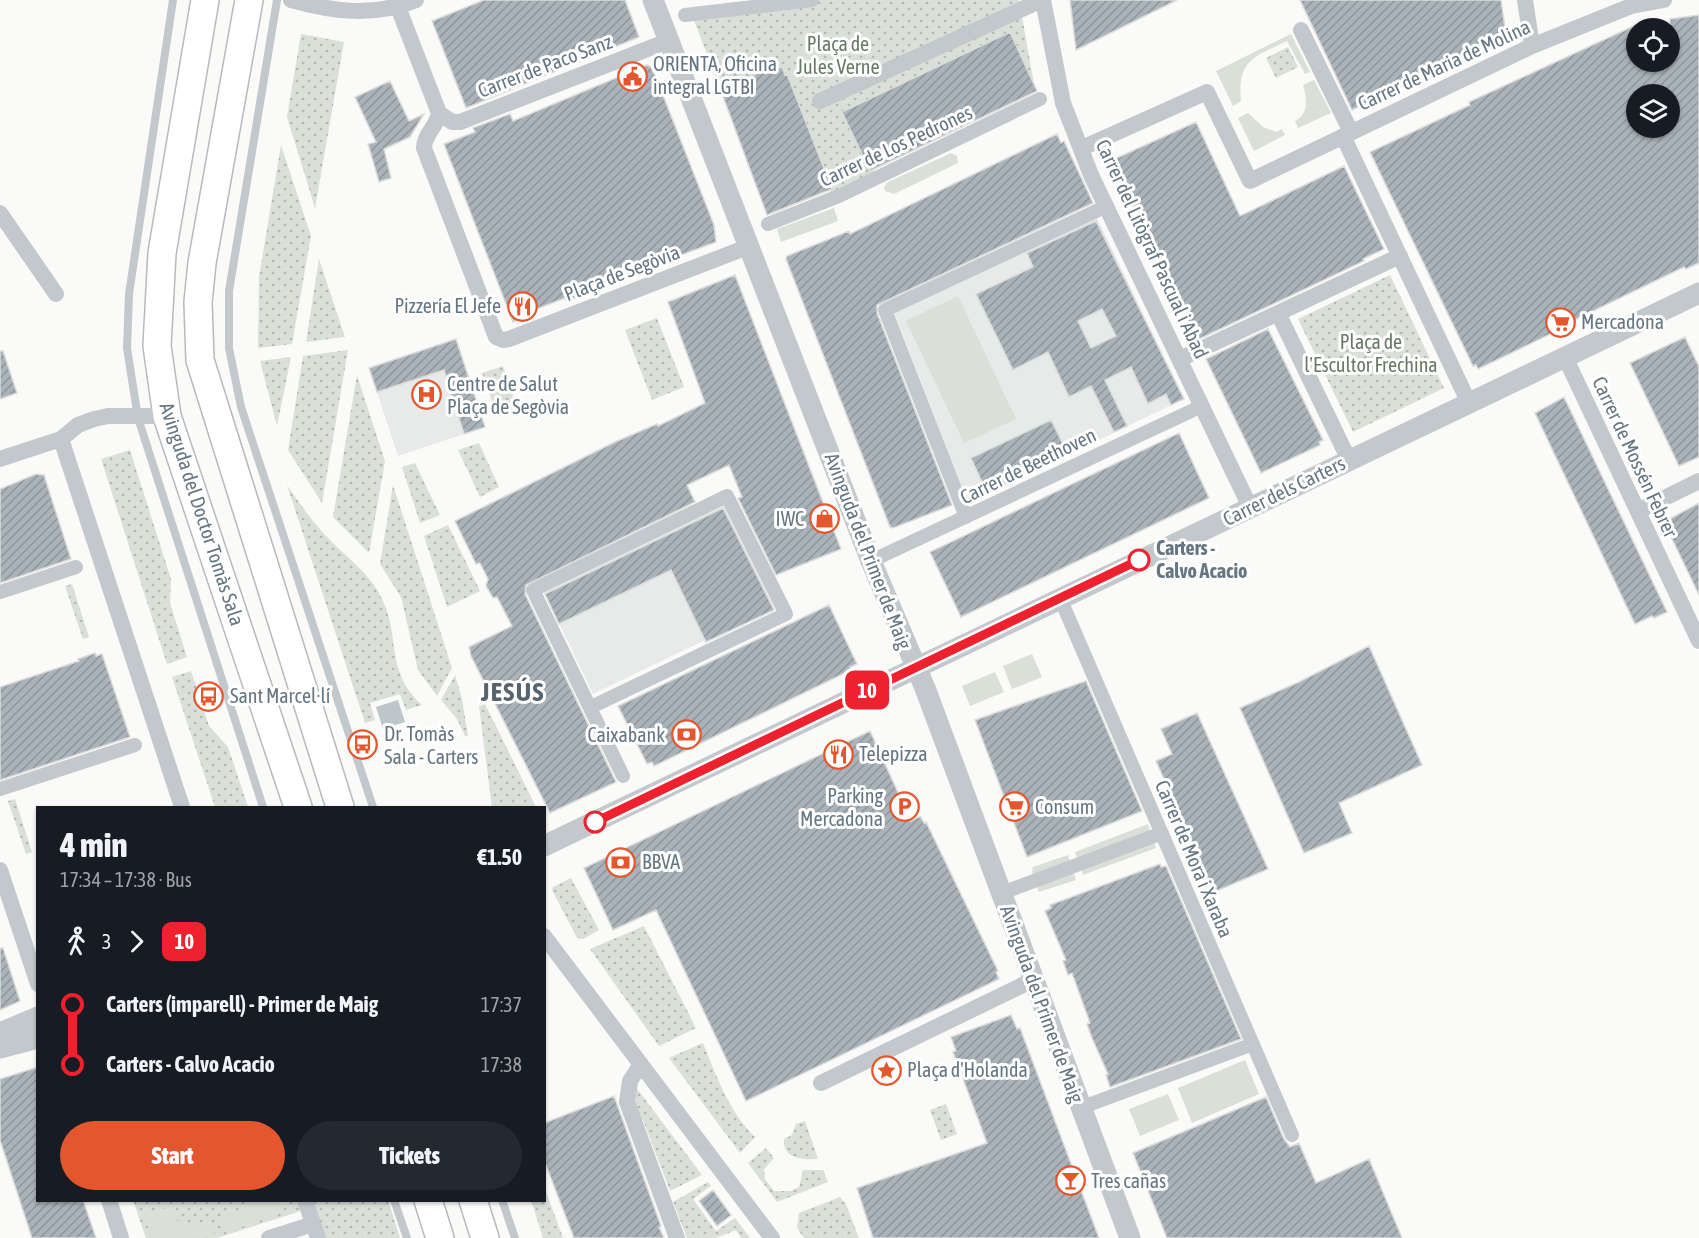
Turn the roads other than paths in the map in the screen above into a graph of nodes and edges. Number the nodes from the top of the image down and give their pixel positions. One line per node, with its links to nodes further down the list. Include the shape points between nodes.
1 (173, 0): 35 (lane, via 129,294 127,348)
2 (205, 0): 34 (main road, Avinguda del Doctor Tomàs Sala, via 159,278 156,336)
3 (249, 0): 56 (main road, via 202,263 198,311 200,360)
4 (277, 0): 57 (lane, via 232,260 230,356 241,407)
5 (291, 0): 12 (street, via 356,12)
6 (416, 0): 12 (street)
7 (653, 0): 15 (street, Avinguda del Primer de Maig)
8 (812, 0): 13 (street)
9 (1043, 0): 18 (street); 21 (street, Carrer del Litògraf Pascual i Abad, via 1061,94)
10 (1525, 0): 16 (street)
11 (1664, 0): 16 (street, Carrer de Maria de Molina, via 1631,6)
12 (398, 7): 19 (street)
13 (685, 15)
14 (1301, 30): 20 (street)
15 (668, 41): 19 (street, Carrer de Paco Sanz, via 460,122 452,122); 25 (street, Avinguda del Primer de Maig)
16 (1532, 46): 20 (street, Carrer de Maria de Molina)
17 (1040, 99): 24 (street, Carrer de Los Pedrones, via 839,196)
18 (820, 101)
19 (439, 113): 25 (street, Plaça de Segòvia, via 424,148 492,328 496,337 503,340)
20 (1347, 134): 21 (street, via 1250,181 1207,92); 26 (street)
21 (1082, 148): 22 (street, Carrer del Litògraf Pascual i Abad)
22 (1107, 206): 31 (street, Carrer del Litògraf Pascual i Abad); 42 (street, via 885,310)
23 (0, 213): 28 (street)
24 (768, 224)
25 (750, 246): 43 (street, Avinguda del Primer de Maig)
26 (1400, 256): 29 (street); 32 (street)
27 (1699, 293): 30 (street, Carrer dels Carters)
28 (56, 294)
29 (1278, 313): 31 (street); 38 (street)
30 (1565, 357): 32 (street, Carrer dels Carters); 41 (street, Carrer de Mossén Febrer)
31 (1180, 359): 33 (street, Carrer del Litògraf Pascual i Abad)
32 (1469, 402): 38 (street, Carrer dels Carters)
33 (1202, 406): 40 (street, Carrer del Litògraf Pascual i Abad); 42 (street, Carrer de Beethoven)
34 (167, 416): 35 (street); 55 (main road, Avinguda del Doctor Tomàs Sala)
35 (138, 418): 36 (street, via 94,419 78,425); 54 (lane)
36 (61, 439): 37 (street); 53 (street)
37 (0, 459)
38 (1349, 460): 40 (street, Carrer dels Carters)
39 (1699, 481): 41 (street)
40 (1250, 507): 46 (street, Carrer dels Carters)
41 (1638, 511): 47 (street, Carrer de Mossén Febrer)
42 (966, 517): 43 (street, Carrer de Beethoven)
43 (871, 561): 48 (street, Avinguda del Primer de Maig)
44 (76, 567): 45 (street)
45 (0, 592)
46 (1060, 598): 48 (street, Carrer dels Carters); 58 (street, Carrer de Mora i Xaraba)
47 (1699, 641)
48 (914, 668): 59 (street, Carrer dels Carters); 61 (street, Avinguda del Primer de Maig)
49 (591, 707): 49 (street, via 786,614 728,496 533,590); 51 (street)
50 (135, 745): 52 (street)
51 (623, 776)
52 (0, 789)
53 (182, 806)
54 (263, 806)
55 (298, 806)
56 (340, 806)
57 (374, 806)
58 (1162, 833): 61 (street); 68 (street, Carrer de Mora i Xaraba)
59 (546, 845)
60 (0, 870): 63 (street)
61 (1002, 893): 64 (street, Avinguda del Primer de Maig)
62 (546, 939): 70 (street)
63 (36, 978)
64 (1033, 980): 71 (street); 72 (street, Avinguda del Primer de Maig)
65 (36, 1018): 66 (street)
66 (0, 1033)
67 (36, 1039): 69 (street)
68 (1253, 1044): 72 (street); 73 (street, Carrer de Mora i Xaraba)
69 (0, 1048)
70 (641, 1064): 81 (street); 88 (street, via 630,1081 627,1102)
71 (820, 1083)
72 (1080, 1108): 89 (street, Avinguda del Primer de Maig)
73 (1292, 1135)
74 (110, 1202): 82 (street)
75 (306, 1202): 80 (street)
76 (395, 1202): 84 (lane)
77 (429, 1202): 85 (main road)
78 (474, 1202): 86 (main road)
79 (503, 1202): 87 (lane)
80 (315, 1231): 83 (street)
81 (770, 1237)
82 (121, 1238)
83 (269, 1238)
84 (407, 1238)
85 (440, 1238)
86 (485, 1238)
87 (515, 1238)
88 (677, 1238)
89 (1130, 1238)

